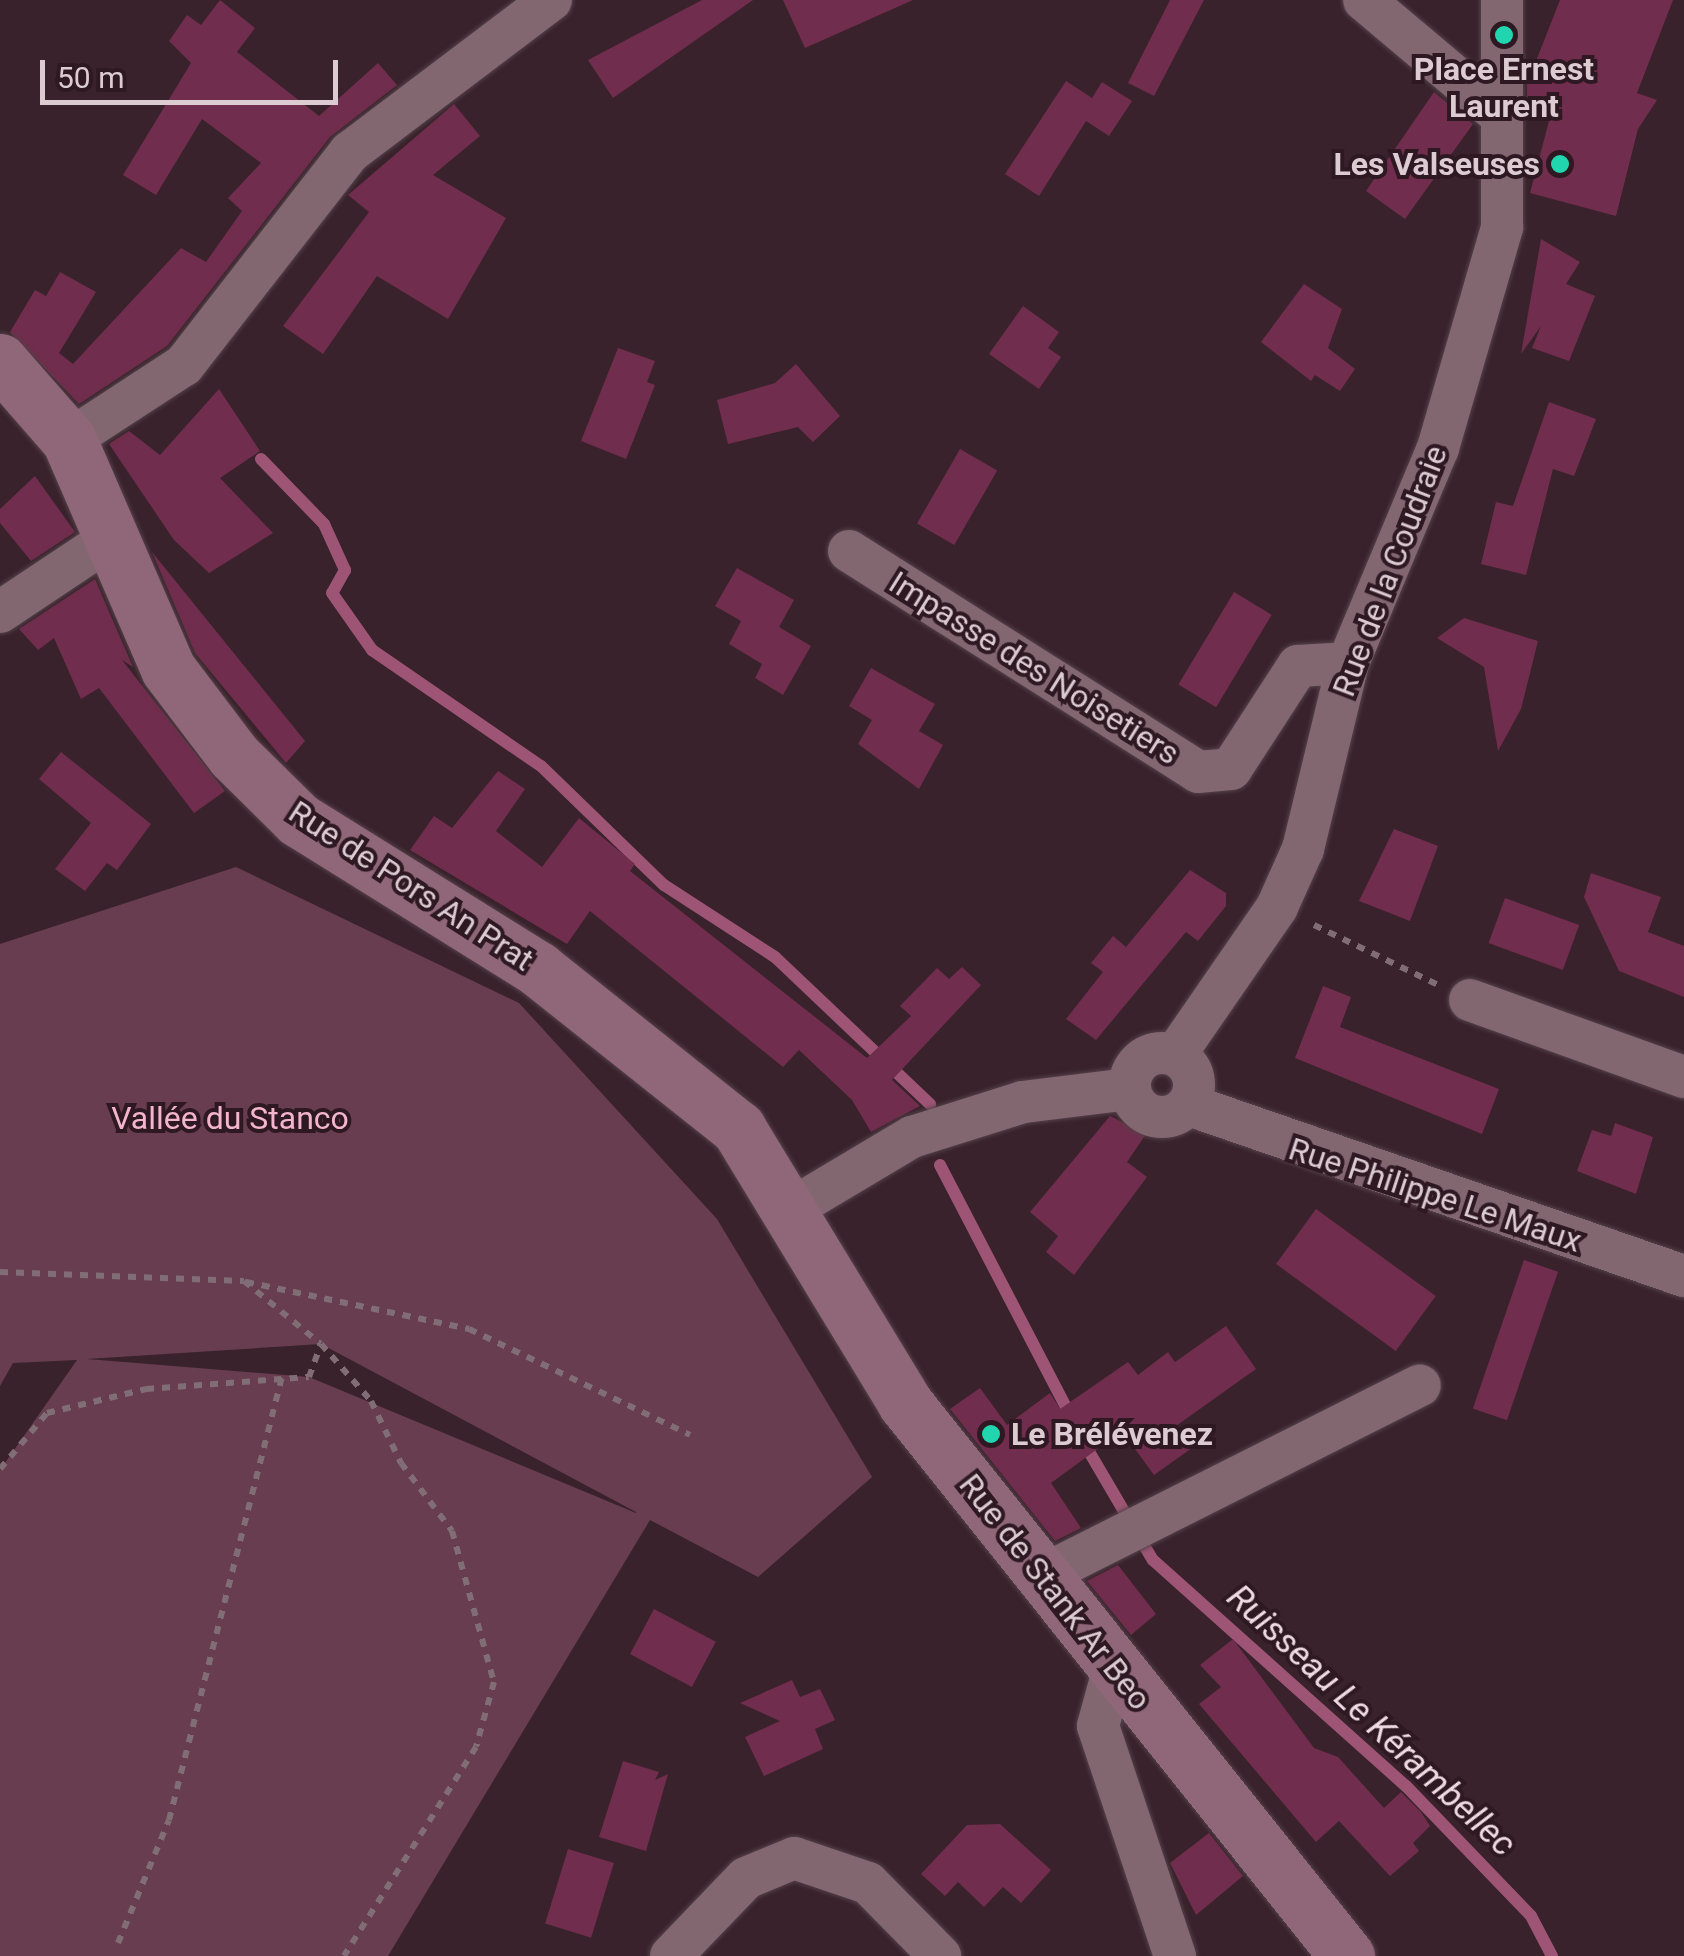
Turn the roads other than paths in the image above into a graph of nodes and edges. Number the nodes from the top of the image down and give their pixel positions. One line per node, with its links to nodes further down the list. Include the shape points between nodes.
1 (552, 0): 7 (street, via 350,152 184,365)
2 (1364, 0): 4 (street)
3 (1500, 9): 4 (street); 5 (street)
4 (1431, 50): 5 (street)
5 (1498, 114): 11 (street, Rue de la Coudraie, via 1502,227 1438,448)
6 (0, 362): 7 (street, Rue de Pors An Prat)
7 (69, 440): 8 (street, Rue de Pors An Prat)
8 (108, 540): 10 (street); 17 (street, Rue de Pors An Prat, via 168,669 234,756 299,820 538,969 738,1128)
9 (849, 551): 11 (street, Impasse des Noisetiers, via 1198,772 1231,769 1298,666)
10 (0, 612)
11 (1348, 663): 13 (street, Rue de la Coudraie, via 1303,849 1277,907)
12 (1470, 1000): 14 (street)
13 (1175, 1055): 15 (street, via 1152,1054 1134,1067); 16 (street, via 1196,1087)
14 (1684, 1078)
15 (1129, 1089): 16 (street, via 1153,1117); 17 (street, via 1022,1102 912,1137)
16 (1188, 1105): 18 (street, Rue Philippe Le Maux)
17 (791, 1209): 20 (street, Rue de Stank Ar Beo, via 905,1403)
18 (1684, 1276)
19 (1420, 1385): 20 (street)
20 (1041, 1576): 21 (street, Rue de Stank Ar Beo)
21 (1113, 1671): 24 (street, via 1098,1726); 25 (street, Rue de Stank Ar Beo)
22 (671, 1956): 23 (street, via 746,1878 794,1858 868,1883)
23 (940, 1956)
24 (1175, 1956)
25 (1347, 1956)

